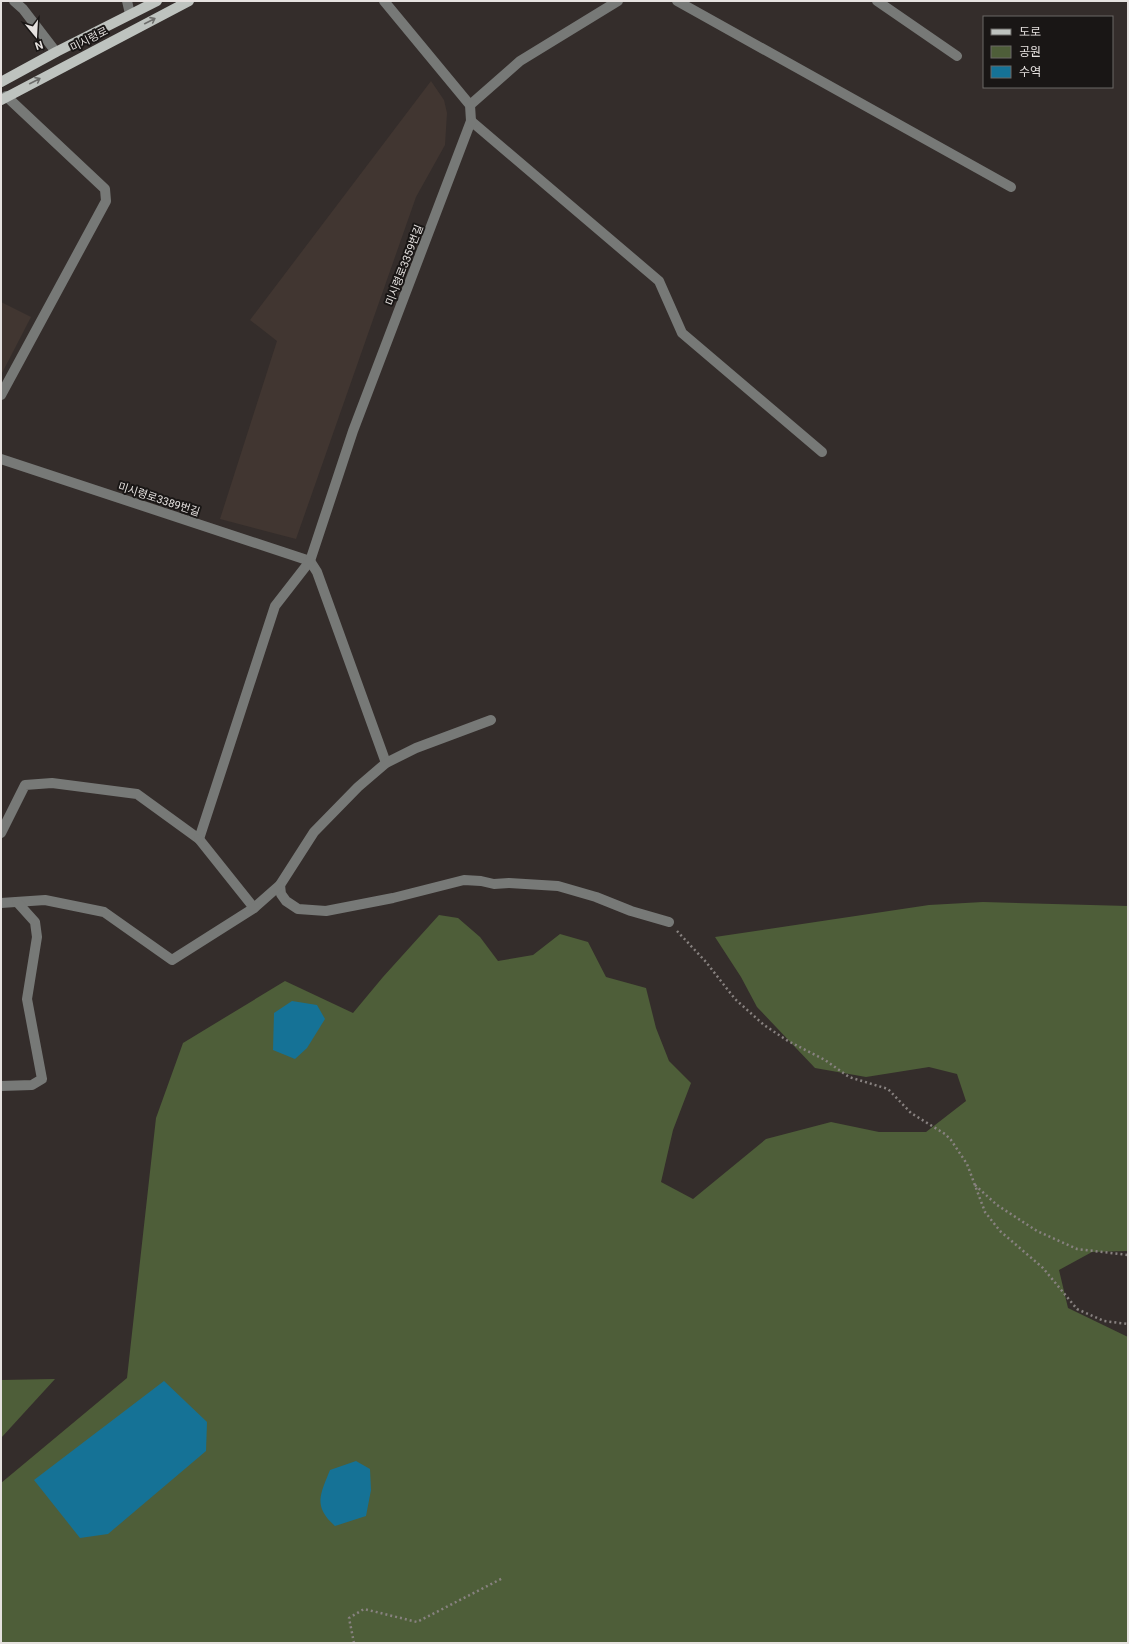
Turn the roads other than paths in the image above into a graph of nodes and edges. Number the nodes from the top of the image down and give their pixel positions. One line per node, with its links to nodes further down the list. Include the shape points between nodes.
1 (14, 1): 10 (street)
2 (127, 1): 9 (street)
3 (157, 1): 9 (main road, 미시령로)
4 (190, 1): 13 (main road, 미시령로, one-way to 4)
5 (384, 1): 14 (street)
6 (618, 1): 14 (street, via 520,61)
7 (677, 1): 16 (street)
8 (877, 1): 11 (street)
9 (130, 14): 10 (main road, 미시령로)
10 (56, 52): 12 (main road, 미시령로)
11 (957, 56)
12 (1, 82)
13 (3, 98): 17 (street, via 105,189 106,201)
14 (470, 105): 15 (street, 미시령로3359번길)
15 (471, 121): 18 (street, via 659,281 682,333); 20 (street, 미시령로3359번길, via 353,431)
16 (1011, 188)
17 (1, 395)
18 (822, 452)
19 (1, 459): 20 (street, 미시령로3389번길)
20 (310, 562): 22 (street, via 317,572); 24 (street, 미시령로3359번길, via 276,606)
21 (491, 720): 22 (street, via 416,748)
22 (386, 763): 25 (street, via 358,787 314,832)
23 (1, 833): 24 (street, via 25,785 52,783 137,794)
24 (199, 838): 28 (street)
25 (280, 886): 28 (street); 29 (street, via 281,894 286,901 298,909 326,911 393,898 464,880 481,880 494,884 558,886)
26 (17, 902): 27 (street); 28 (street, via 45,900 104,912 172,960); 30 (street, via 35,922 37,937 27,999 42,1079 32,1085)
27 (1, 903)
28 (254, 908)
29 (669, 922)
30 (1, 1086)

